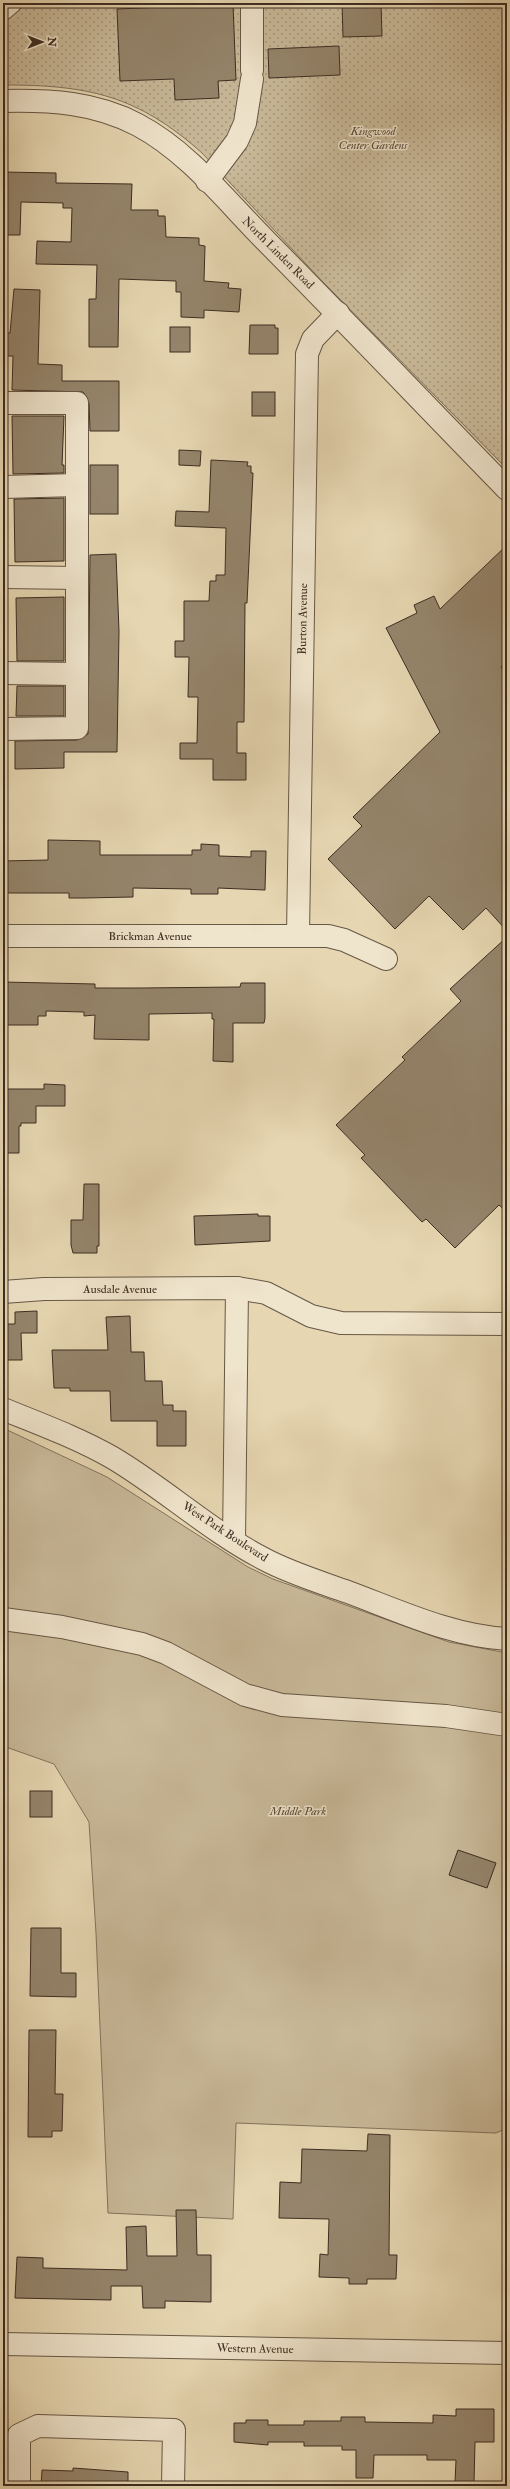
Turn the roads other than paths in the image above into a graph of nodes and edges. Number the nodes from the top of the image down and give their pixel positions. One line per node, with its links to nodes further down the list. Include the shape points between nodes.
1 (10, 3): 3 (street)
2 (252, 3): 5 (street, via 252,74 245,123 237,141)
3 (3, 9)
4 (3, 100): 5 (street, North Linden Road, via 76,103 105,111 154,135 170,146)
5 (207, 181): 6 (street, North Linden Road)
6 (338, 313): 10 (street, North Linden Road); 17 (street, Burton Avenue, via 313,339 307,354)
7 (3, 403): 8 (street, via 77,403)
8 (77, 486): 9 (street); 12 (street)
9 (3, 488)
10 (507, 489)
11 (3, 577): 12 (street)
12 (76, 578): 14 (street)
13 (3, 674): 14 (street)
14 (77, 674): 15 (street, via 77,728)
15 (3, 729)
16 (3, 936): 17 (street, Brickman Avenue)
17 (298, 936): 18 (street, Brickman Avenue, via 328,936 344,940)
18 (386, 959)
19 (237, 1288): 20 (street, Ausdale Avenue, via 44,1289); 21 (street, Ausdale Avenue, via 266,1293 311,1316 341,1323); 23 (street)
20 (3, 1292)
21 (507, 1324)
22 (3, 1409): 23 (street, West Park Boulevard, via 89,1445 113,1458)
23 (234, 1541): 25 (street, West Park Boulevard, via 281,1567 414,1617 462,1632)
24 (3, 1619): 26 (street, via 62,1627 142,1644 166,1653 245,1695 282,1705 446,1716)
25 (507, 1639)
26 (507, 1725)
27 (3, 2344): 28 (street, Western Avenue)
28 (507, 2353)
29 (20, 2486): 30 (street, via 19,2434 38,2426 174,2430)
30 (173, 2486)

